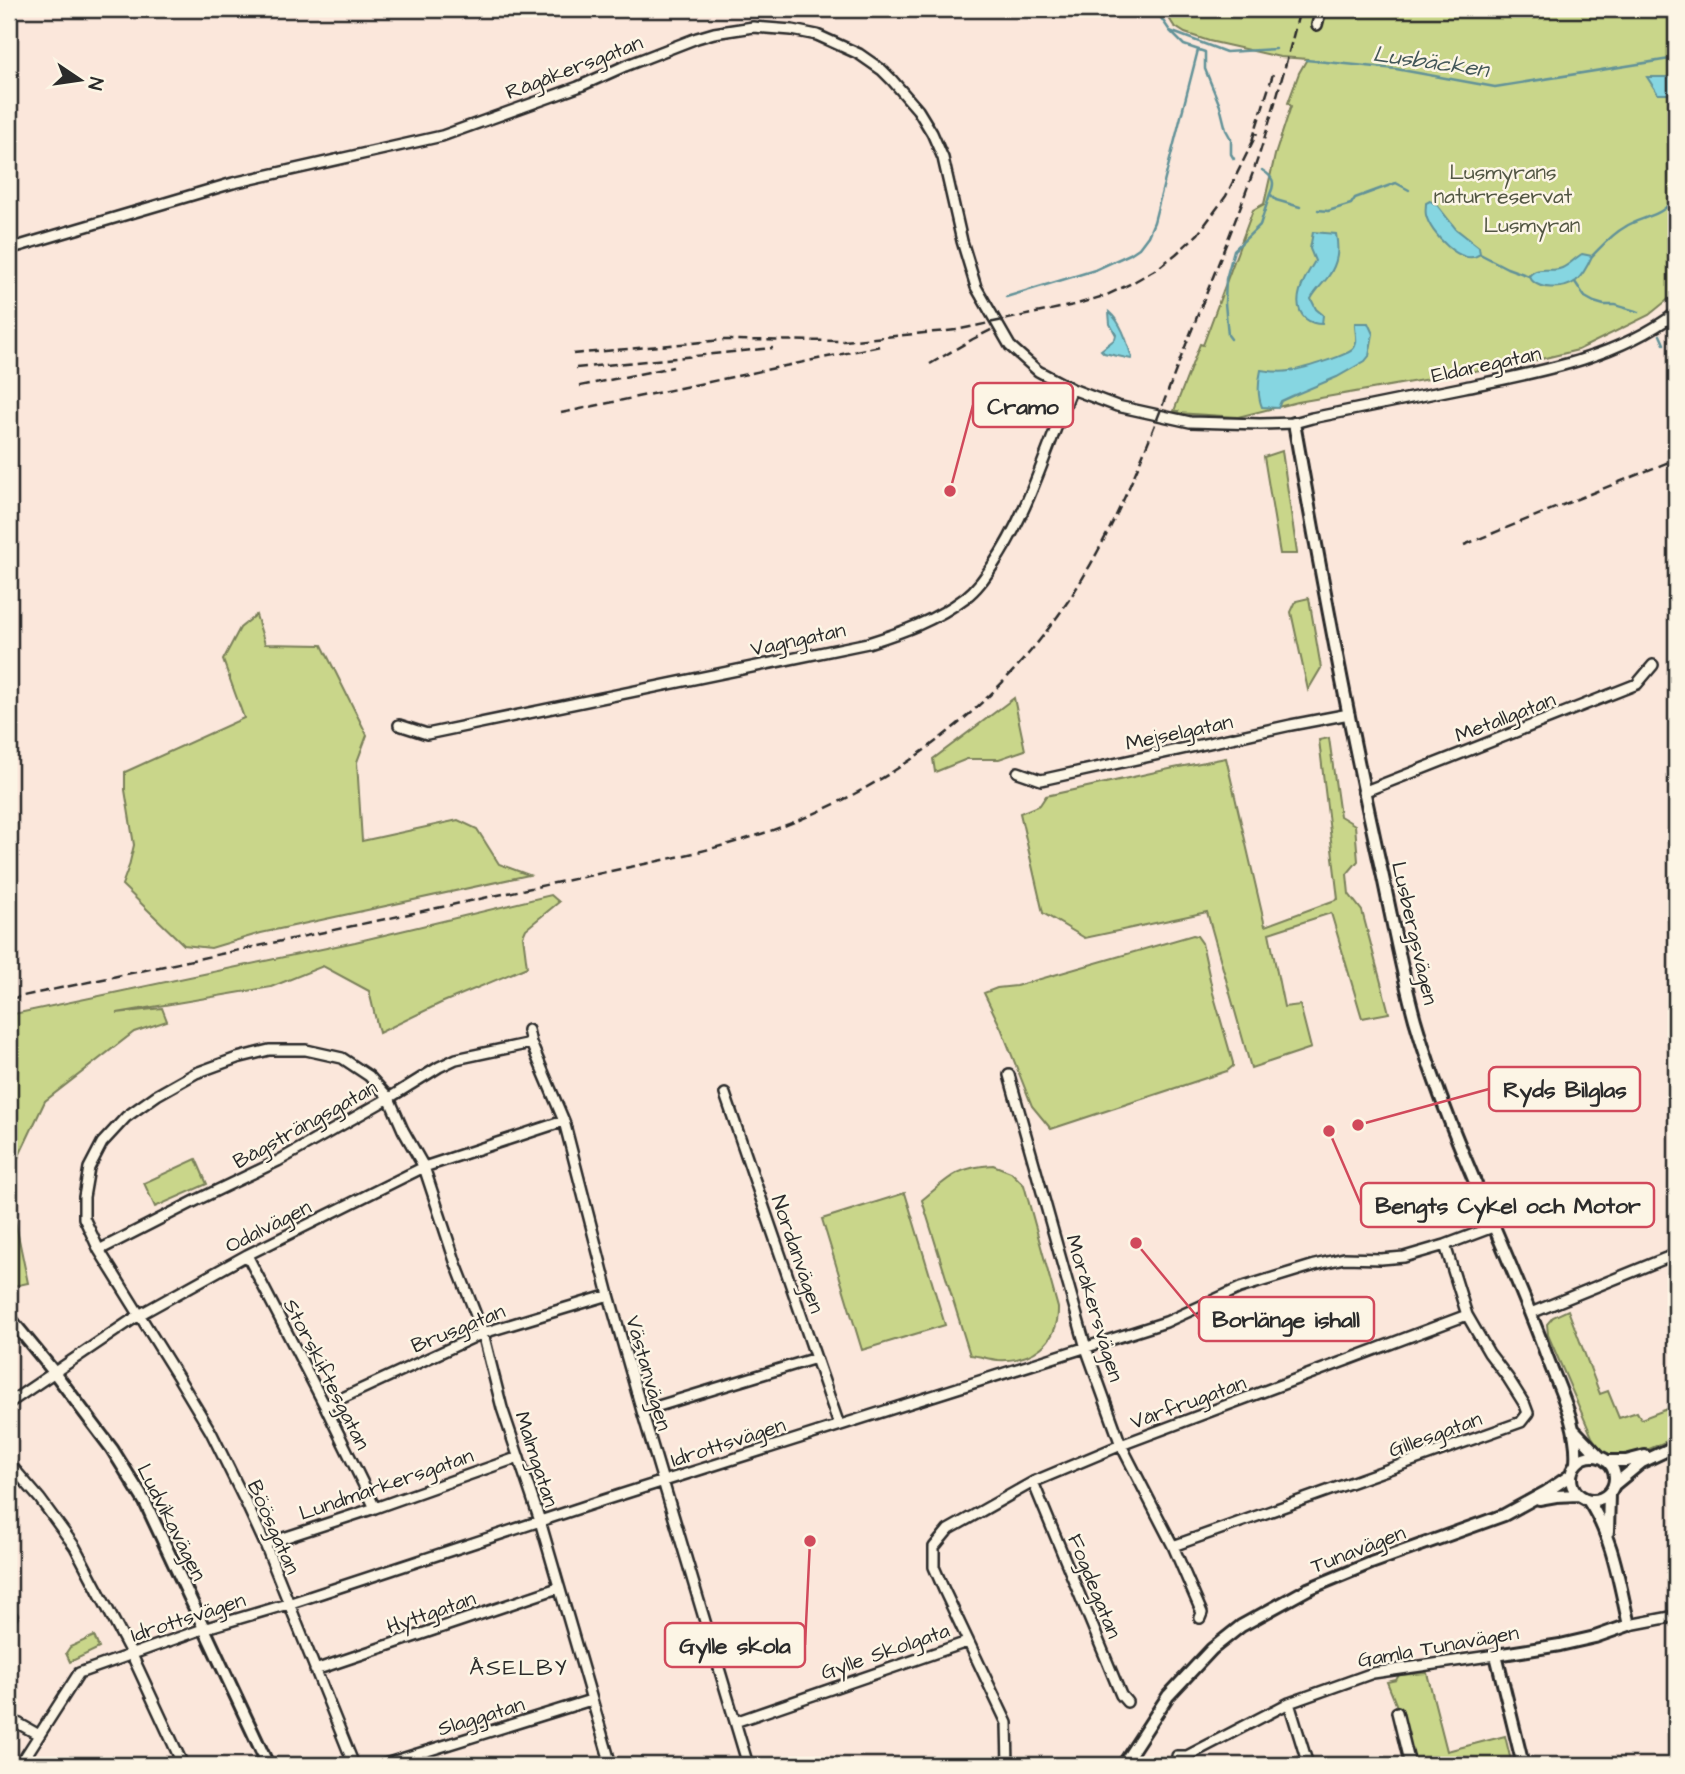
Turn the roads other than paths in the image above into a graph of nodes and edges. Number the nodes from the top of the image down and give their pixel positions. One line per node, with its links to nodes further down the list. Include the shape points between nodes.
1 (1321, 9): 2 (street)
2 (1317, 25)
3 (9, 249): 5 (street, Rågåkersgatan, via 233,183 442,136 714,33 753,27 792,30 817,35 859,54 882,70 918,110 943,158 961,242 988,309 1010,346 1038,371)
4 (1676, 313): 6 (street, Eldaregatan, via 1607,352 1537,372)
5 (1072, 389): 6 (street, Rågåkersgatan, via 1190,422); 9 (street, Vagngatan, via 1005,547 981,583 965,598 910,630 869,643 427,734)
6 (1293, 423): 8 (street, Lusbergsvägen)
7 (1653, 665): 11 (street, Metallgatan, via 1637,684)
8 (1349, 714): 10 (street, Mejselgatan, via 1041,780); 11 (street, Lusbergsvägen)
9 (399, 725)
10 (1018, 772)
11 (1363, 792): 19 (street, Lusbergsvägen, via 1415,1019)
12 (528, 1030): 13 (street, Västanvägen)
13 (531, 1043): 16 (street, Bågsträngsgatan, via 456,1059); 17 (street, Västanvägen)
14 (1009, 1075): 30 (street, Moråkersvägen)
15 (725, 1094): 31 (street, Nordanvägen)
16 (389, 1098): 18 (street, Malmgatan); 21 (street, Bågsträngsgatan, via 278,1161); 21 (street, Böösgatan, via 369,1076 342,1058 306,1050 269,1050 196,1073 126,1117 102,1143 89,1168 83,1197 84,1218)
17 (564, 1121): 18 (street, Odalvägen); 24 (street, Västanvägen)
18 (424, 1167): 23 (street, Odalvägen); 29 (street, Malmgatan)
19 (1493, 1227): 20 (street, Idrottsvägen); 25 (street, Lusbergsvägen)
20 (1445, 1245): 27 (street, Gillesgatan); 30 (street, Idrottsvägen, via 1404,1256 1344,1258 1315,1265 1240,1288 1166,1322)
21 (99, 1251): 26 (street, Böösgatan)
22 (1676, 1254): 25 (street)
23 (247, 1255): 26 (street, Odalvägen); 34 (street, Storskiftesgatan)
24 (609, 1295): 29 (street, Brusgatan); 35 (street, Västanvägen)
25 (1531, 1313): 37 (street, Lusbergsvägen)
26 (139, 1315): 32 (street, Odalvägen); 53 (street, Böösgatan, via 211,1432)
27 (1467, 1315): 39 (street, Vårfrugatan); 54 (street, Gillesgatan, via 1525,1405 1528,1413 1521,1422)
28 (9, 1317): 32 (street, Ludvikavägen)
29 (483, 1333): 34 (street, Brusgatan); 40 (street, Malmgatan)
30 (1086, 1348): 36 (street, Idrottsvägen); 39 (street, Moråkersvägen)
31 (816, 1358): 35 (street); 36 (street, Nordanvägen)
32 (54, 1372): 33 (street, Odalvägen); 62 (street, Ludvikavägen, via 145,1502)
33 (9, 1404)
34 (325, 1406): 50 (street, Storskiftesgatan)
35 (642, 1411): 45 (street, Västanvägen)
36 (839, 1425): 45 (street, Idrottsvägen)
37 (1574, 1430): 41 (street, Lusbergsvägen); 43 (street, Lusbergsvägen)
38 (1676, 1444): 41 (street, via 1626,1461); 47 (street, via 1642,1462)
39 (1121, 1445): 46 (street, Vårfrugatan); 54 (street, Moråkersvägen)
40 (519, 1457): 50 (street, Lundmarkersgatan); 51 (street, Malmgatan)
41 (1603, 1459): 43 (street, via 1585,1458); 47 (street, via 1614,1472)
42 (9, 1463): 66 (street, via 75,1547)
43 (1576, 1463): 44 (street)
44 (1571, 1475): 48 (street, via 1572,1487); 49 (street, Tunavägen)
45 (662, 1481): 51 (street, Idrottsvägen); 73 (street, Västanvägen)
46 (1033, 1482): 63 (street, Vårfrugatan, via 948,1530 934,1546 934,1566); 69 (street, Fogdegatan)
47 (1611, 1489): 48 (street, via 1603,1498); 52 (street)
48 (1583, 1498): 49 (street, Tunavägen, via 1556,1496); 52 (street, via 1599,1516)
49 (1526, 1502): 64 (street, Tunavägen, via 1504,1515 1308,1589 1241,1626)
50 (375, 1508): 53 (street, Lundmarkersgatan)
51 (540, 1521): 55 (street, Malmgatan); 56 (street, Idrottsvägen)
52 (1608, 1539): 61 (street)
53 (265, 1544): 56 (street, Böösgatan)
54 (1173, 1546): 59 (street, Moråkersvägen)
55 (558, 1588): 67 (street, Hyttgatan); 68 (street, Malmgatan)
56 (288, 1604): 62 (street, Idrottsvägen); 67 (street, Böösgatan)
57 (9, 1614): 60 (street)
58 (1676, 1616): 61 (street, Gamla Tunavägen)
59 (1200, 1618)
60 (9, 1622)
61 (1629, 1625): 65 (street, Gamla Tunavägen, via 1560,1645)
62 (203, 1629): 66 (street, Idrottsvägen); 78 (street, Ludvikavägen)
63 (967, 1642): 73 (street, Gylle Skolgata); 83 (street, via 1007,1723)
64 (1212, 1648): 84 (street, Tunavägen, via 1168,1696); 85 (street, Tunavägen, via 1171,1697)
65 (1496, 1654): 70 (street, Gamla Tunavägen, via 1373,1673); 88 (street)
66 (132, 1655): 74 (street, Idrottsvägen, via 79,1673); 77 (street)
67 (315, 1670): 79 (street, Böösgatan)
68 (591, 1700): 80 (street, Slaggatan); 81 (street, Malmgatan)
69 (1126, 1702)
70 (1289, 1703): 75 (street, Gamla Tunavägen, via 1187,1756); 86 (street)
71 (1396, 1712): 87 (street)
72 (9, 1718): 74 (street)
73 (735, 1722): 82 (street, Västanvägen)
74 (39, 1735): 76 (street, Idrottsvägen)
75 (1177, 1756)
76 (20, 1765)
77 (183, 1765)
78 (268, 1765)
79 (354, 1765)
80 (382, 1765)
81 (611, 1765)
82 (748, 1765)
83 (1008, 1765)
84 (1123, 1765)
85 (1130, 1765)
86 (1308, 1765)
87 (1410, 1765)
88 (1523, 1765)

